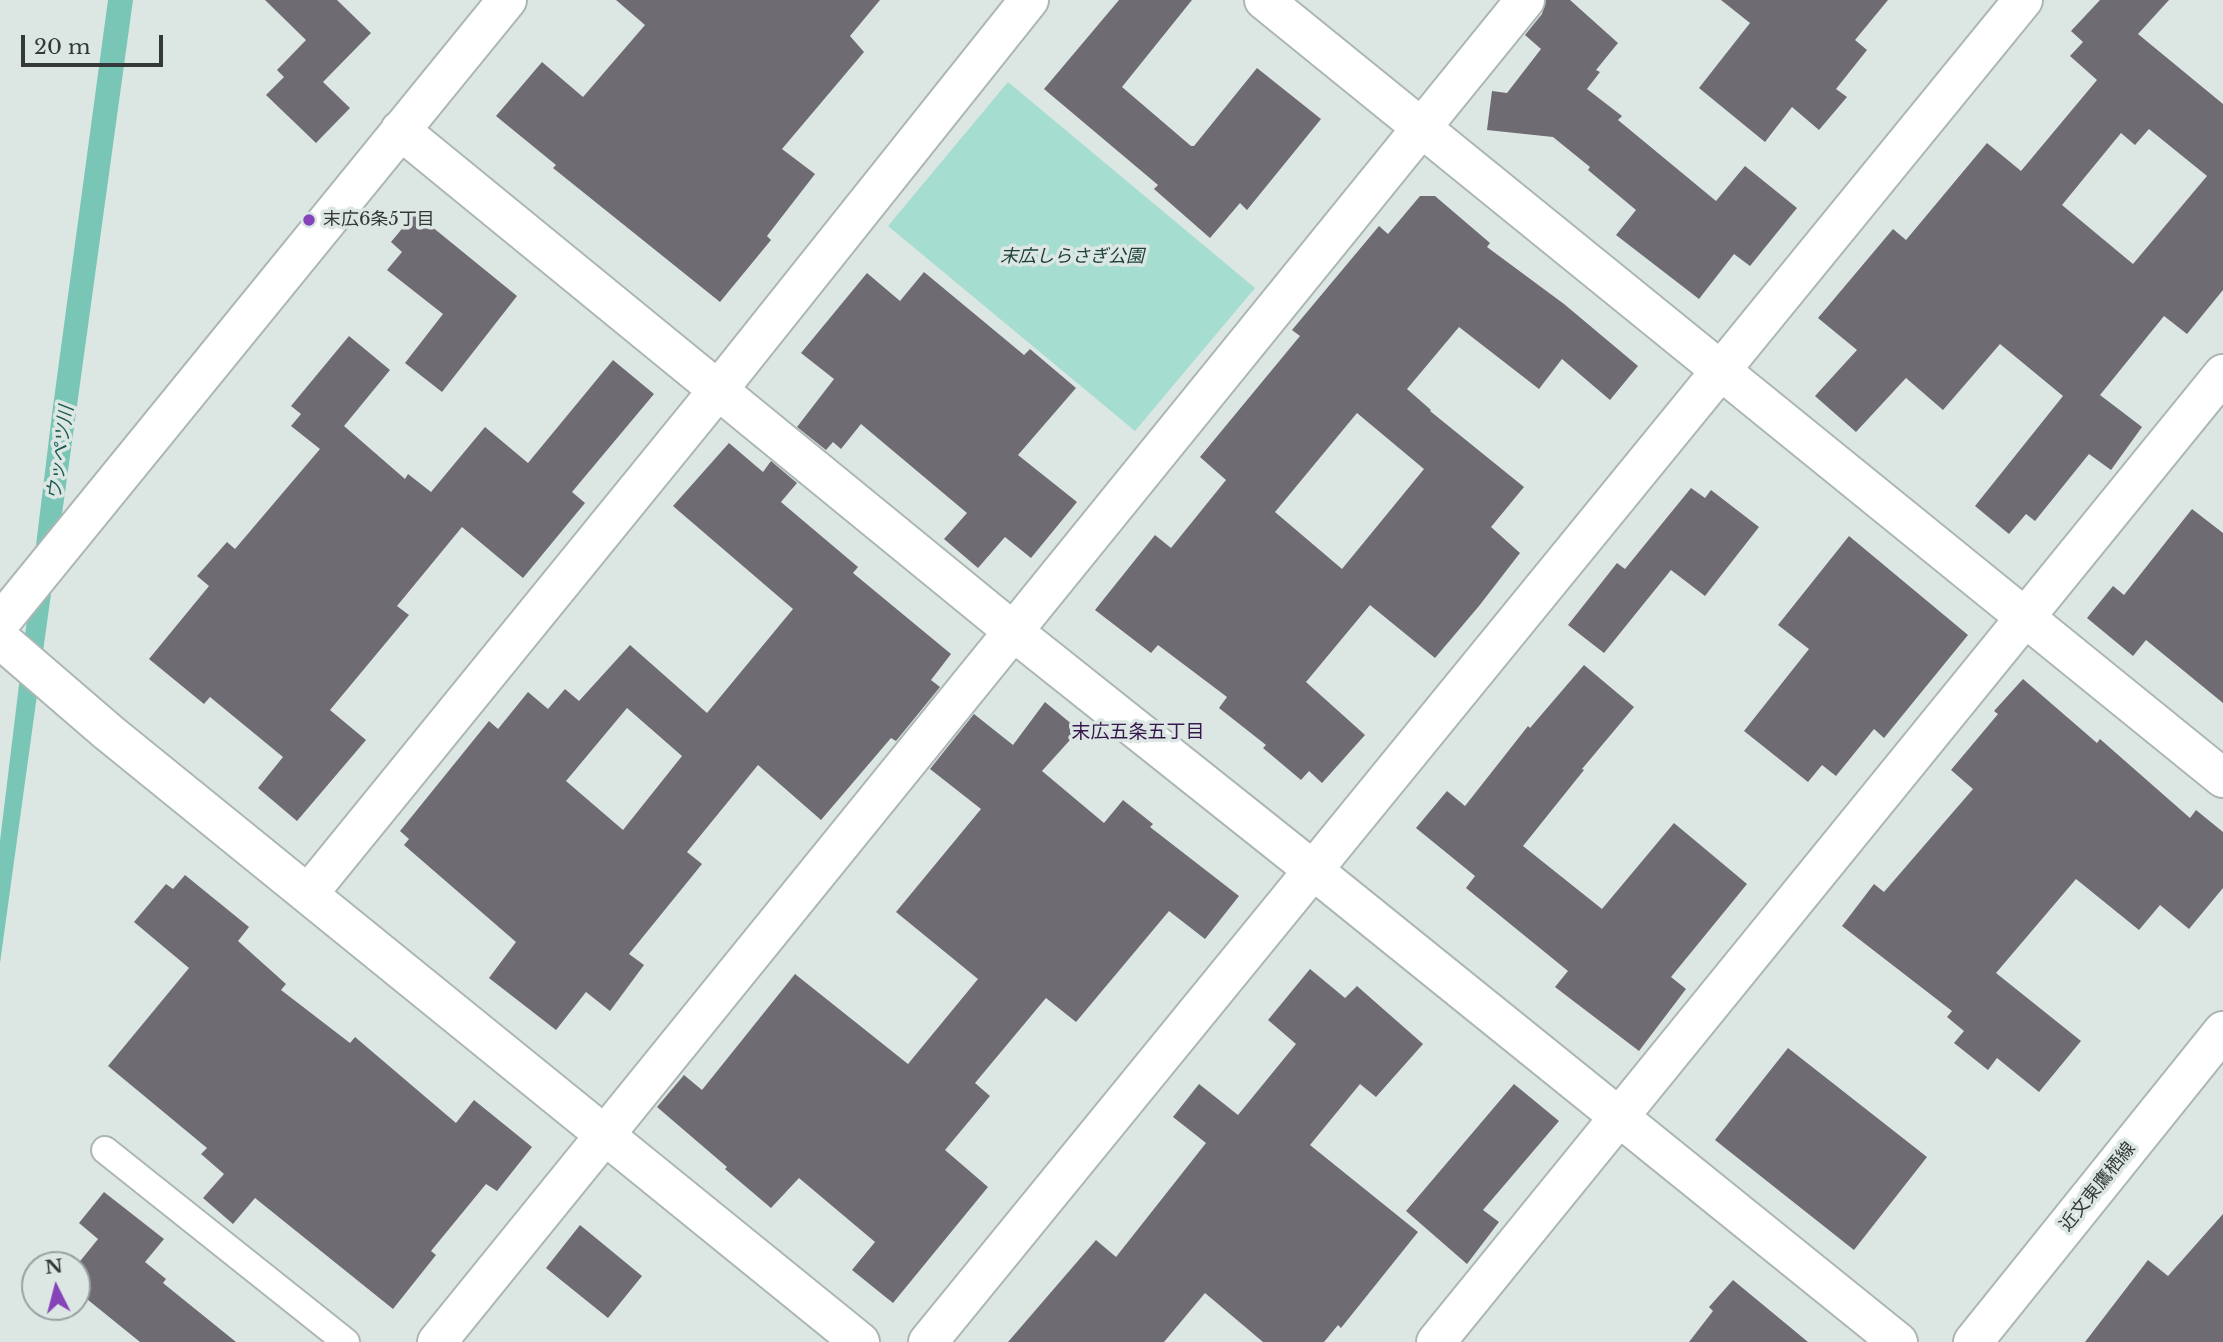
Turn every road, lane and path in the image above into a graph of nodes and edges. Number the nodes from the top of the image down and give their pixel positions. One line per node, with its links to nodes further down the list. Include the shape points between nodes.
1 (507, 0): 7 (street)
2 (1030, 0): 10 (street)
3 (1264, 0): 6 (street)
4 (1525, 0): 6 (street)
5 (2023, 0): 8 (street)
6 (1421, 127): 8 (street); 13 (street)
7 (400, 130): 10 (street); 12 (street)
8 (1721, 370): 11 (street); 16 (street)
9 (2223, 374): 11 (street)
10 (718, 390): 13 (street); 17 (street)
11 (2027, 618): 15 (street); 19 (street)
12 (0, 623)
13 (1014, 632): 16 (street); 20 (street)
14 (0, 639): 17 (street)
15 (2223, 778)
16 (1313, 870): 19 (street); 25 (street)
17 (308, 894): 20 (street)
18 (2223, 1031): 28 (street, 近文東鷹栖線)
19 (1620, 1118): 26 (street); 27 (street)
20 (604, 1134): 23 (street); 24 (street)
21 (105, 1150): 22 (lane)
22 (346, 1342)
23 (437, 1342)
24 (860, 1342)
25 (928, 1342)
26 (1436, 1342)
27 (1898, 1342)
28 (1973, 1342)

